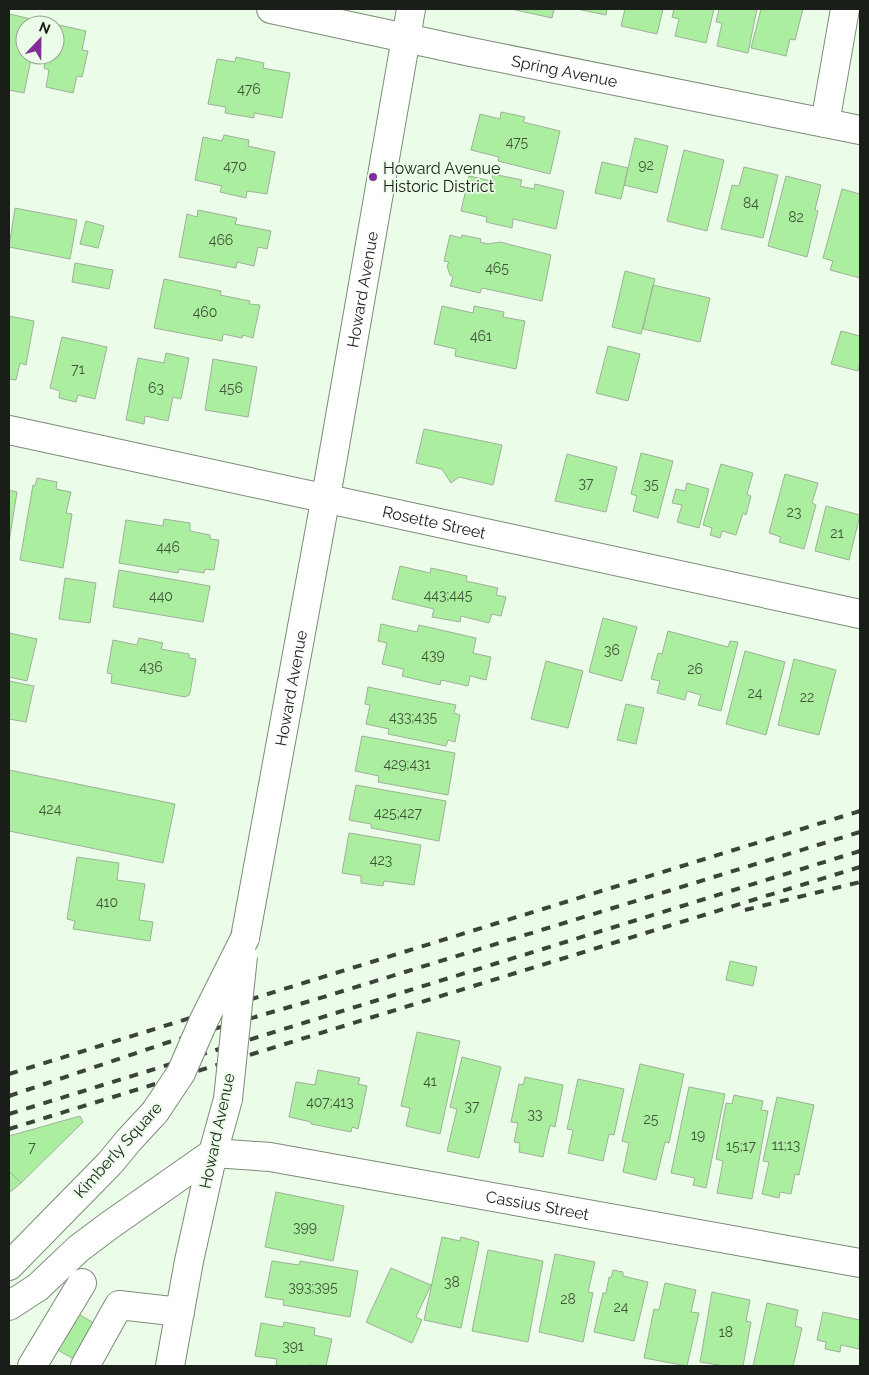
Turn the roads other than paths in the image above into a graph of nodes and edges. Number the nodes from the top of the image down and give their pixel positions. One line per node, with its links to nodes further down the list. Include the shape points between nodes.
1 (270, 9): 4 (street, Spring Avenue)
2 (411, 9): 4 (street, Howard Avenue)
3 (845, 9): 5 (street)
4 (406, 38): 5 (street, Spring Avenue); 8 (street, Howard Avenue)
5 (825, 123): 6 (street, Spring Avenue)
6 (860, 130)
7 (9, 430): 8 (street, Rosette Street)
8 (326, 499): 9 (street, Rosette Street); 10 (street, Howard Avenue)
9 (860, 614)
10 (245, 938): 11 (street, Howard Avenue, bridge, via 228,1099); 13 (street, Kimberly Square, bridge, via 181,1073 155,1112)
11 (213, 1153): 12 (street, Cassius Street, via 270,1158); 14 (street, via 110,1225); 18 (street, Howard Avenue)
12 (860, 1263)
13 (9, 1266)
14 (58, 1268): 15 (street); 17 (street, via 38,1287)
15 (82, 1283): 16 (street); 19 (street)
16 (119, 1305): 18 (street); 20 (street)
17 (9, 1306)
18 (180, 1312): 21 (street, Howard Avenue)
19 (32, 1366)
20 (84, 1366)
21 (170, 1366)

